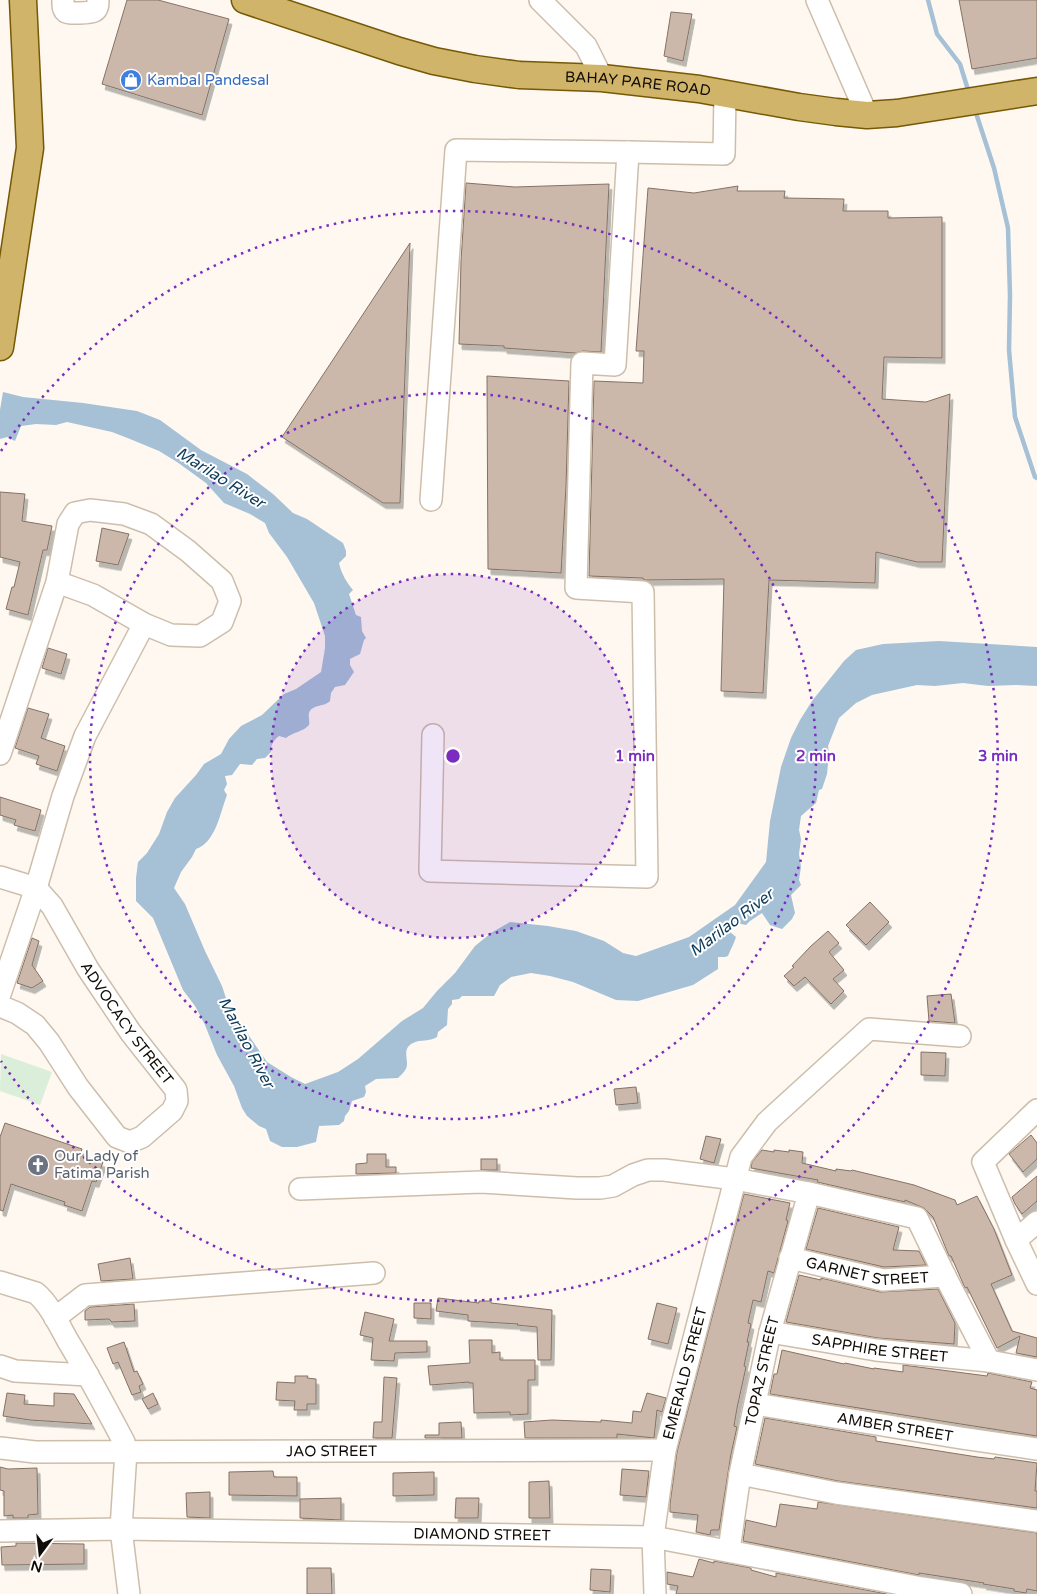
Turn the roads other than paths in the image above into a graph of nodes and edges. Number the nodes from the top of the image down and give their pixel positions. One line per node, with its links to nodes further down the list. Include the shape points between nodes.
1 (24, 0): 12 (main road, via 30,148)
2 (63, 0): 3 (street, via 66,13 71,14 94,12)
3 (98, 0)
4 (245, 0): 7 (main road, BAHAY PARE ROAD, via 434,61 519,75)
5 (540, 0): 7 (street, via 586,46)
6 (817, 0): 10 (street)
7 (602, 78): 9 (main road, BAHAY PARE ROAD)
8 (1037, 91): 10 (main road, BAHAY PARE ROAD)
9 (725, 94): 10 (main road, BAHAY PARE ROAD); 11 (street, via 724,154)
10 (867, 115)
11 (628, 152): 13 (street, via 456,150); 16 (street, via 616,364 582,363 576,588 643,592 647,877 430,871)
12 (0, 347)
13 (431, 500)
14 (57, 582): 15 (street, via 93,595); 15 (street, via 68,524 75,513 90,510 124,514 151,524 222,581 230,600 222,622 200,636 171,635); 17 (street)
15 (144, 624): 19 (street, via 85,736 63,796)
16 (433, 735)
17 (0, 754)
18 (0, 877): 19 (street)
19 (36, 888): 20 (street); 21 (street, ADVOCACY STREET, via 52,906 88,969 131,1033 176,1090 177,1101 172,1111 142,1137 130,1142 117,1137 35,1025)
20 (0, 994)
21 (0, 1006)
22 (960, 1036): 24 (street, EMERALD STREET, via 869,1029 767,1122 741,1157)
23 (1037, 1110): 28 (street, via 983,1162)
24 (735, 1180): 25 (street, via 648,1170 613,1186 600,1188 481,1182); 26 (street); 43 (street, EMERALD STREET)
25 (300, 1188)
26 (808, 1193): 29 (street, TOPAZ STREET); 31 (street, via 917,1218)
27 (1037, 1222): 28 (street)
28 (1016, 1240): 33 (street)
29 (790, 1258): 31 (street, GARNET STREET, via 883,1280); 35 (street, TOPAZ STREET)
30 (374, 1273): 34 (street, via 85,1295)
31 (945, 1276): 36 (street)
32 (0, 1282): 34 (street, via 36,1293)
33 (1037, 1284)
34 (55, 1318): 39 (street)
35 (770, 1332): 36 (street, SAPPHIRE STREET, via 876,1350); 40 (street, TOPAZ STREET)
36 (989, 1361): 38 (street, SAPPHIRE STREET)
37 (0, 1366): 39 (street, via 15,1371)
38 (1037, 1370)
39 (88, 1375): 44 (street)
40 (755, 1404): 42 (street, AMBER STREET); 45 (street, TOPAZ STREET)
41 (0, 1448): 44 (street, JAO STREET, via 35,1452)
42 (1037, 1449)
43 (665, 1450): 44 (street, JAO STREET); 49 (street, EMERALD STREET)
44 (126, 1451): 47 (street)
45 (740, 1474): 46 (street, via 836,1493); 50 (street, TOPAZ STREET)
46 (1037, 1521)
47 (121, 1529): 48 (street, DIAMOND STREET); 49 (street, DIAMOND STREET); 52 (street)
48 (0, 1531)
49 (653, 1537): 50 (street, DIAMOND STREET); 53 (street, EMERALD STREET)
50 (729, 1550): 51 (street, DIAMOND STREET)
51 (922, 1591): 54 (street, DIAMOND STREET)
52 (129, 1594)
53 (655, 1594)
54 (961, 1594)

